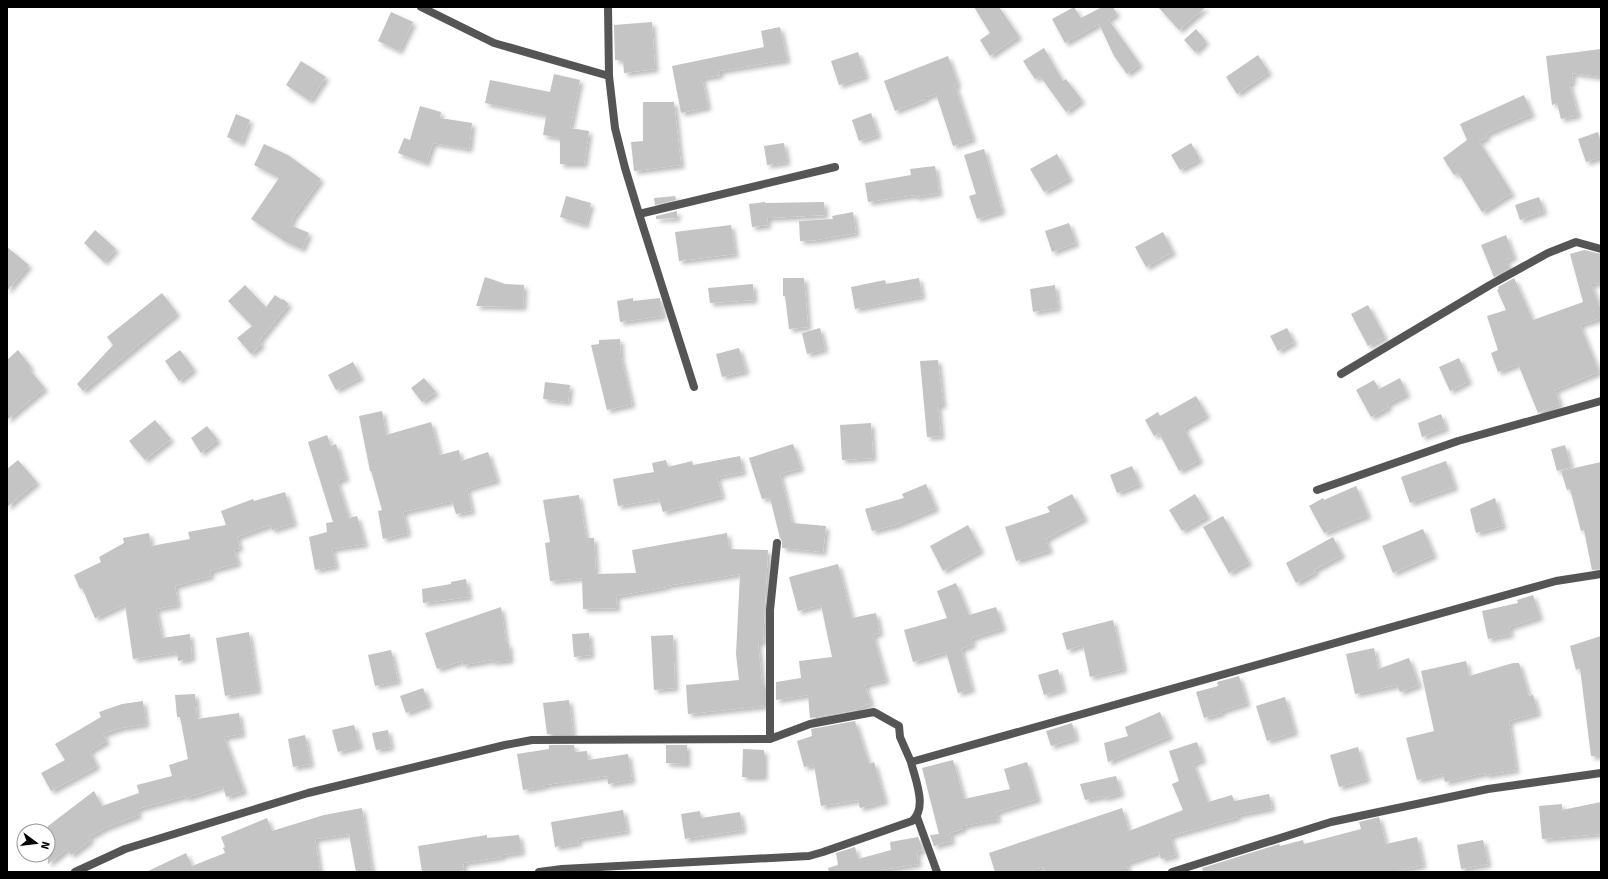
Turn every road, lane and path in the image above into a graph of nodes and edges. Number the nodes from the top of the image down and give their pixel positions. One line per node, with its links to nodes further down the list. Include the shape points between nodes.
1 (421, 7): 3 (street, via 494,43)
2 (608, 7): 3 (street)
3 (609, 76): 5 (street, via 615,128)
4 (835, 167): 5 (street)
5 (639, 214): 8 (street)
6 (1601, 249): 7 (street, via 1576,242 1548,253)
7 (1341, 374)
8 (694, 387)
9 (1601, 401): 10 (street, via 1458,441)
10 (1317, 490)
11 (777, 543): 13 (street, via 770,610)
12 (1601, 574): 14 (street, via 1556,581)
13 (770, 739): 14 (street, via 810,724 874,712 899,726 900,737); 17 (street, via 532,740 308,792 125,849)
14 (911, 762): 16 (street, via 920,805)
15 (1601, 773): 20 (street, via 1488,789 1331,822)
16 (916, 817): 18 (street, via 912,821 809,856 570,868); 19 (street)
17 (75, 872)
18 (539, 872)
19 (937, 872)
20 (1172, 872)

